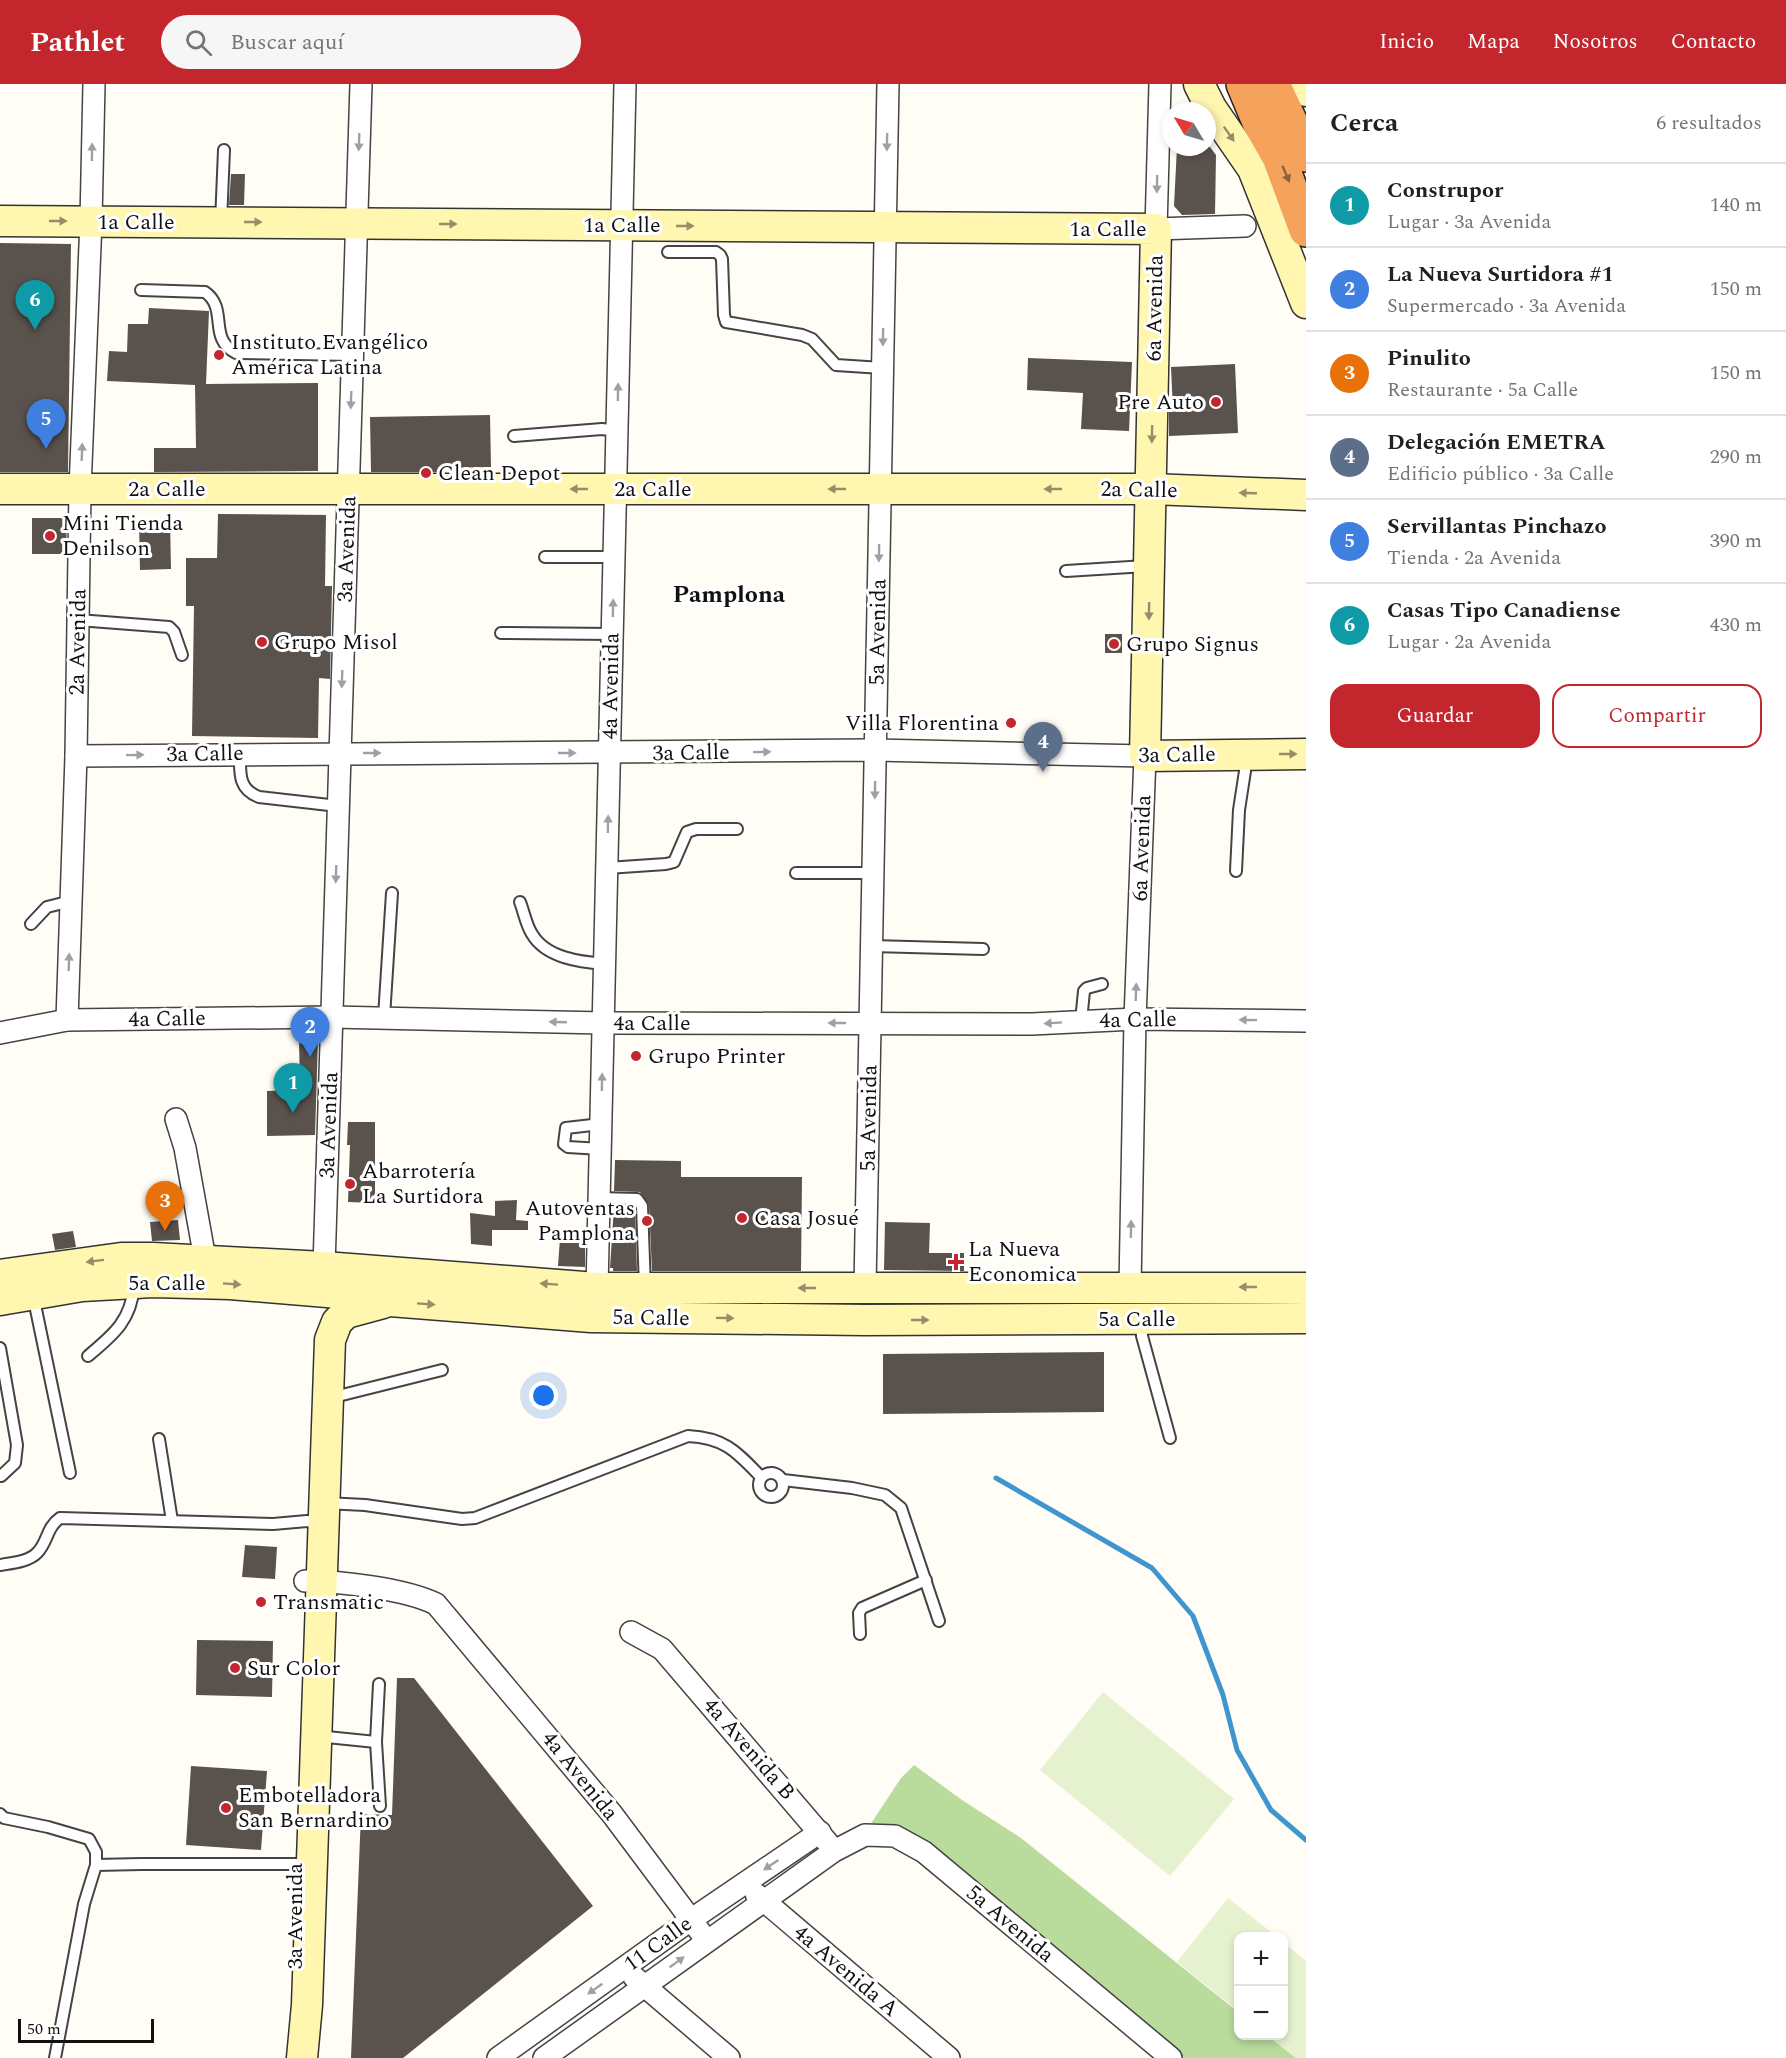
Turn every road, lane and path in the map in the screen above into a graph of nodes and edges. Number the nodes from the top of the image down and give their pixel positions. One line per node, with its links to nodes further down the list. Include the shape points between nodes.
1 (94, 84): 14 (street, 2a Avenida, one-way to 1)
2 (361, 84): 16 (street, 3a Avenida, one-way to 16)
3 (625, 84): 17 (street, 4a Avenida)
4 (888, 84): 19 (street, 5a Avenida, one-way to 19)
5 (1160, 84): 20 (street, 6a Avenida, one-way to 20)
6 (1199, 84): 24 (street, one-way to 24, via 1252,169)
7 (1243, 84): 21 (highway, one-way to 21, via 1283,166)
8 (1273, 84): 12 (highway)
9 (1304, 84): 10 (street)
10 (1306, 91)
11 (224, 150): 15 (lane)
12 (1306, 155)
13 (0, 221): 14 (street, 1a Calle, one-way to 14)
14 (91, 222): 15 (street, 1a Calle); 30 (street, 2a Avenida, one-way to 14)
15 (221, 222): 16 (street, 1a Calle, one-way to 16)
16 (356, 223): 17 (street, 1a Calle, one-way to 17); 25 (street, 3a Avenida)
17 (622, 225): 19 (street, 1a Calle, one-way to 19); 27 (street, 4a Avenida, one-way to 17)
18 (1245, 226): 20 (street, 1a Calle)
19 (885, 227): 20 (street, 1a Calle); 26 (street, 5a Avenida, one-way to 26)
20 (1156, 229): 34 (street, 6a Avenida, one-way to 34)
21 (1306, 230)
22 (668, 252): 26 (lane, via 720,255 726,322 802,335 812,339 836,365)
23 (141, 290): 25 (lane, via 204,292 216,306 222,342 236,353)
24 (1306, 303)
25 (352, 356): 31 (street, 3a Avenida, one-way to 31)
26 (882, 368): 33 (street, 5a Avenida)
27 (617, 431): 28 (lane); 32 (street, 4a Avenida)
28 (514, 436)
29 (0, 489): 30 (street, 2a Calle)
30 (80, 489): 31 (street, 2a Calle); 40 (street, 2a Avenida)
31 (348, 489): 32 (street, 2a Calle, one-way to 31); 45 (street, 3a Avenida, one-way to 45)
32 (616, 489): 33 (street, 2a Calle, one-way to 32); 37 (street, 4a Avenida)
33 (880, 489): 34 (street, 2a Calle, one-way to 33); 44 (street, 5a Avenida, one-way to 44)
34 (1151, 489): 35 (street, 2a Calle, one-way to 34); 38 (street, 6a Avenida)
35 (1306, 495)
36 (545, 557): 37 (lane)
37 (614, 557): 42 (street, 4a Avenida, one-way to 37)
38 (1149, 566): 39 (lane); 51 (street, 6a Avenida, one-way to 51)
39 (1066, 572)
40 (78, 620): 43 (lane, via 169,627); 50 (street, 2a Avenida)
41 (501, 633): 42 (lane)
42 (613, 634): 47 (street, 4a Avenida)
43 (182, 655)
44 (875, 750): 47 (street, 3a Calle, one-way to 44); 51 (street, 3a Calle); 57 (street, 5a Avenida, one-way to 57)
45 (340, 753): 46 (street, 3a Calle); 47 (street, 3a Calle, one-way to 47); 52 (street, 3a Avenida)
46 (240, 754): 50 (street, 3a Calle, one-way to 46); 52 (lane, via 240,772 249,793)
47 (610, 754): 54 (street, 4a Avenida, one-way to 47)
48 (1245, 754): 49 (street, 3a Calle, one-way to 49); 51 (street, 3a Calle); 55 (lane)
49 (1306, 754)
50 (76, 756): 59 (street, 2a Avenida)
51 (1145, 756): 68 (street, 6a Avenida, one-way to 51)
52 (338, 806): 66 (street, 3a Avenida, one-way to 66)
53 (737, 829): 54 (lane, via 687,832 674,862)
54 (607, 868): 64 (street, 4a Avenida)
55 (1236, 871)
56 (796, 873): 57 (lane)
57 (873, 873): 62 (street, 5a Avenida)
58 (392, 893): 67 (lane)
59 (71, 901): 61 (lane, via 47,907); 69 (street, 2a Avenida, one-way to 59)
60 (520, 902): 64 (lane, via 532,935 552,954)
61 (32, 924)
62 (872, 946): 63 (lane); 72 (street, 5a Avenida)
63 (983, 949)
64 (605, 964): 73 (street, 4a Avenida)
65 (1102, 984): 70 (lane, via 1084,991)
66 (332, 1017): 67 (street, 4a Calle); 69 (street, 4a Calle); 82 (street, 3a Avenida)
67 (384, 1017): 73 (street, 4a Calle, one-way to 67)
68 (1135, 1019): 70 (street, 4a Calle); 71 (street, 4a Calle, one-way to 68); 85 (street, 6a Avenida, one-way to 68)
69 (67, 1020): 74 (street, 4a Calle)
70 (1081, 1021): 72 (street, 4a Calle, one-way to 72)
71 (1306, 1021)
72 (870, 1022): 73 (street, 4a Calle, one-way to 73); 84 (street, 5a Avenida)
73 (604, 1023): 76 (street, 4a Avenida, one-way to 73)
74 (0, 1033)
75 (176, 1119): 79 (street)
76 (601, 1124): 77 (street, 4a Avenida); 77 (lane, via 566,1128 564,1144)
77 (601, 1149): 78 (street, 4a Avenida)
78 (599, 1198): 83 (lane, via 640,1202); 86 (street, 4a Avenida)
79 (205, 1259): 80 (street, 5a Calle); 82 (street, 5a Calle)
80 (147, 1274): 81 (street, 5a Calle, one-way to 81, via 121,1258); 82 (street, 5a Calle, one-way to 82, via 230,1284); 88 (street, 5a Calle); 94 (lane, via 125,1319)
81 (0, 1275)
82 (323, 1280): 86 (street, 5a Calle, one-way to 82); 89 (street, 5a Calle); 103 (street, 3a Avenida)
83 (645, 1287): 84 (street, 5a Calle, one-way to 83); 86 (street, 5a Calle)
84 (865, 1287): 85 (street, 5a Calle)
85 (1130, 1287): 87 (street, 5a Calle, one-way to 85)
86 (597, 1288)
87 (1306, 1288)
88 (33, 1294): 90 (street, 5a Calle); 99 (lane)
89 (377, 1298): 92 (street, 5a Calle, one-way to 92, via 591,1317); 96 (street, 3a Avenida, via 346,1313 337,1322 330,1340)
90 (0, 1300)
91 (1306, 1318): 92 (street, 5a Calle)
92 (1141, 1319): 97 (lane, via 1142,1336)
93 (0, 1347): 100 (lane, via 17,1445 15,1463)
94 (88, 1356)
95 (442, 1370): 96 (lane)
96 (330, 1398): 103 (street, 3a Avenida)
97 (1170, 1438)
98 (159, 1439): 104 (lane)
99 (70, 1473)
100 (1, 1476)
101 (761, 1477): 102 (lane, via 772,1472); 102 (lane, via 759,1489 769,1497 781,1492); 103 (lane, via 735,1449 706,1437 688,1436 475,1518 365,1504)
102 (783, 1480): 106 (lane, via 885,1495 901,1508)
103 (319, 1516): 104 (lane, via 273,1524); 107 (street, 3a Avenida)
104 (172, 1521): 105 (lane, via 60,1518 51,1524 36,1553 19,1562)
105 (0, 1565)
106 (926, 1580): 108 (lane); 110 (lane, via 862,1608)
107 (314, 1581): 112 (street, 3a Avenida); 118 (street, 3a Avenida); 122 (street, 4a Avenida, via 421,1596 436,1604 612,1814)
108 (939, 1621)
109 (631, 1632): 116 (street, 4a Avenida B, via 662,1649)
110 (860, 1634)
111 (379, 1684): 113 (lane)
112 (317, 1736): 113 (lane); 118 (street, 3a Avenida)
113 (376, 1742): 114 (lane)
114 (380, 1806)
115 (0, 1814): 119 (lane, via 88,1839 96,1852)
116 (820, 1832): 117 (street, 4a Avenida B); 120 (street, 11 Calle, one-way to 120)
117 (834, 1851): 121 (street, 11 Calle); 133 (street, 5a Avenida, via 865,1835 895,1836 924,1852)
118 (303, 1864): 119 (lane); 127 (street, 3a Avenida); 128 (street, 3a Avenida, via 307,2005)
119 (96, 1865): 126 (lane, via 84,1904)
120 (746, 1883): 121 (street, 4a Avenida A); 122 (street, 11 Calle)
121 (764, 1902): 123 (street, 11 Calle); 132 (street, 4a Avenida A)
122 (692, 1919): 123 (street, 4a Avenida); 124 (street, 11 Calle)
123 (706, 1941): 125 (street, 11 Calle, one-way to 123)
124 (624, 1968): 125 (street); 129 (street, 11 Calle, one-way to 129)
125 (644, 1986): 130 (street, 11 Calle); 131 (street)
126 (55, 2058)
127 (296, 2058)
128 (302, 2058)
129 (498, 2058)
130 (544, 2058)
131 (729, 2058)
132 (949, 2058)
133 (1171, 2058)

